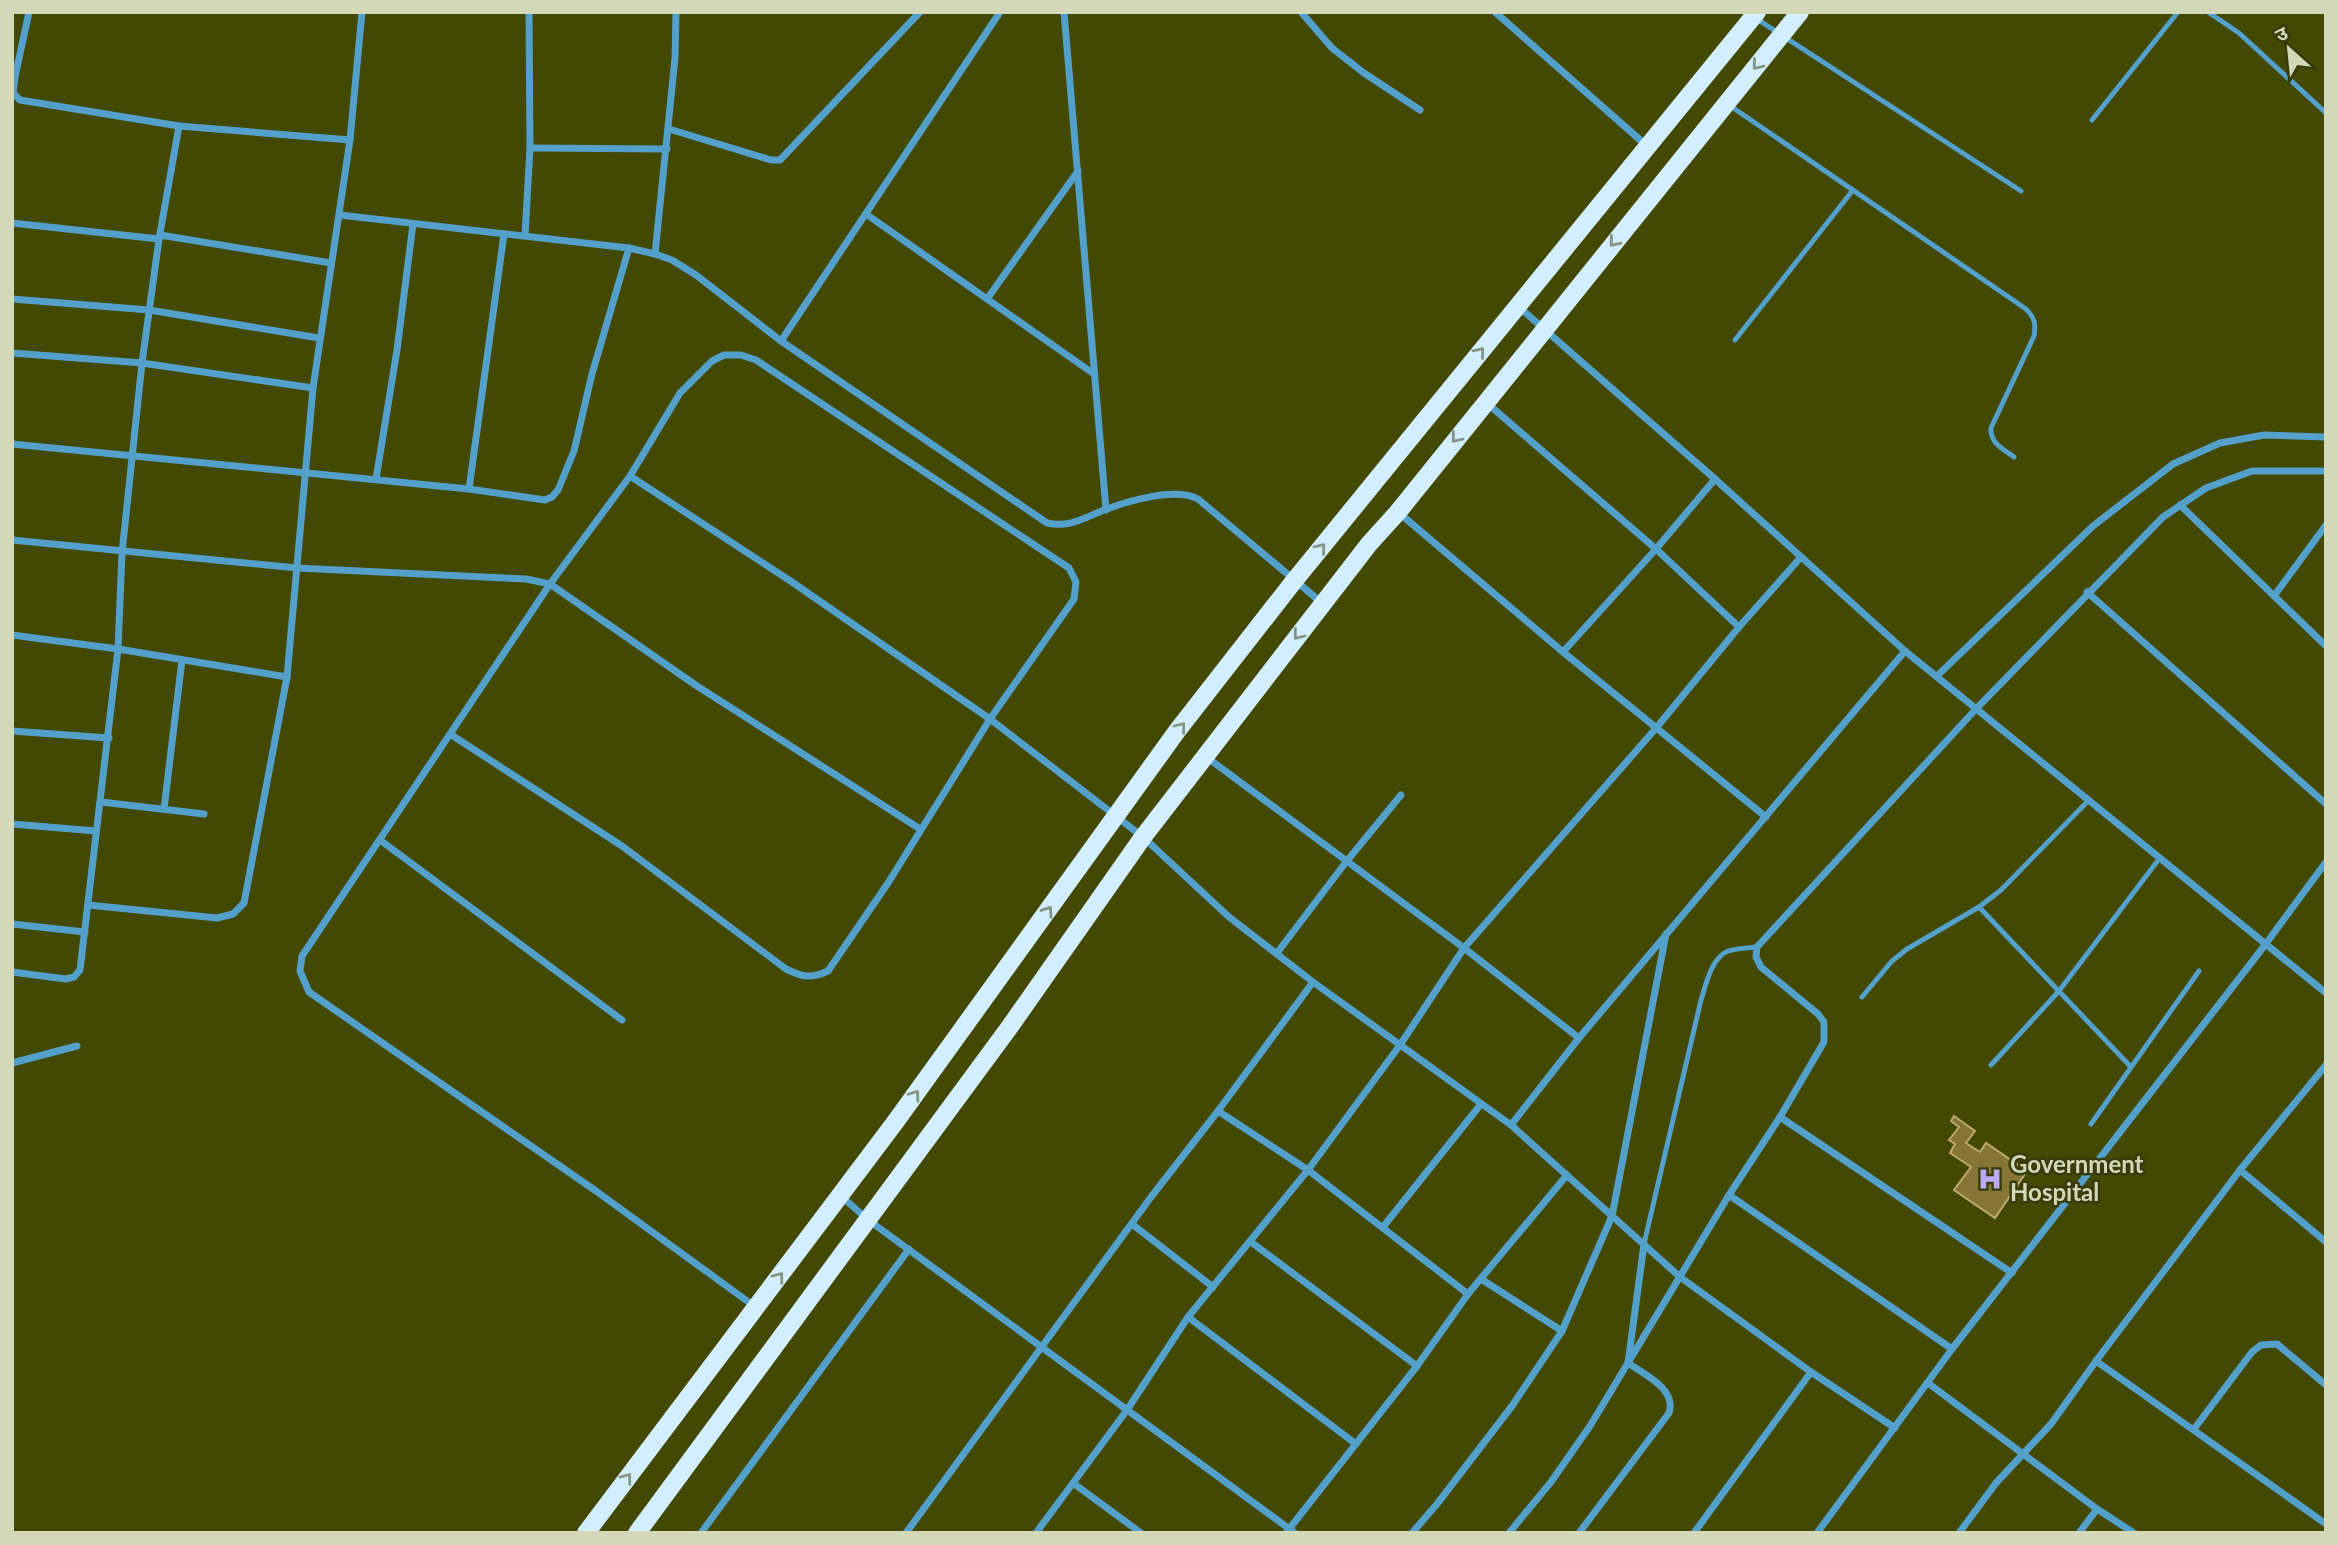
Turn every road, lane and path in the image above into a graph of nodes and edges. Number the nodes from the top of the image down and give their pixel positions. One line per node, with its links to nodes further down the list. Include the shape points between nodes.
1 (29, 12): 15 (street)
2 (362, 12): 22 (street)
3 (529, 12): 24 (street)
4 (676, 12): 21 (street)
5 (920, 12): 21 (street, via 780,160)
6 (1000, 12): 29 (street)
7 (1064, 12): 26 (street)
8 (1301, 12): 17 (street, via 1364,74)
9 (1496, 12): 23 (street)
10 (1800, 12): 14 (main road)
11 (2178, 12): 19 (lane)
12 (2208, 12): 18 (lane, via 2239,33)
13 (1756, 14): 14 (lane); 23 (main road)
14 (1782, 34): 16 (main road, one-way to 16); 28 (lane)
15 (13, 77): 20 (street, via 13,93 20,100)
16 (1727, 103): 27 (lane); 43 (main road, one-way to 43)
17 (1420, 110)
18 (2326, 113)
19 (2092, 120)
20 (179, 126): 22 (street); 35 (street)
21 (669, 129): 25 (street)
22 (350, 140): 30 (street)
23 (1647, 146): 41 (main road)
24 (530, 148): 25 (street); 34 (street)
25 (667, 149): 37 (street)
26 (1079, 170): 40 (street); 49 (street)
27 (1853, 190): 45 (lane); 55 (lane, via 2034,316 2034,336 1991,435)
28 (2021, 191)
29 (866, 214): 40 (street); 46 (street)
30 (340, 215): 32 (street); 38 (street)
31 (12, 223): 35 (street)
32 (413, 225): 33 (street); 59 (street)
33 (504, 234): 34 (street); 61 (street)
34 (525, 235): 36 (street)
35 (159, 237): 38 (street); 42 (street)
36 (629, 248): 37 (street); 61 (street, via 574,451 558,490 545,500)
37 (655, 254): 46 (street, via 696,275)
38 (331, 263): 44 (street)
39 (12, 299): 42 (street)
40 (987, 299): 49 (street)
41 (1518, 306): 43 (street); 71 (main road, one-way to 41)
42 (149, 310): 44 (street); 48 (street)
43 (1543, 329): 51 (main road); 60 (street)
44 (319, 338): 50 (street)
45 (1735, 340)
46 (781, 341): 63 (street, via 1047,523 1073,524)
47 (12, 353): 48 (street)
48 (142, 363): 50 (street); 54 (street)
49 (1094, 374): 63 (street)
50 (313, 388): 57 (street)
51 (1485, 401): 64 (main road, one-way to 64); 67 (street)
52 (2326, 437): 83 (street, via 2264,435 2220,443 2173,464 2093,526)
53 (12, 444): 54 (street)
54 (134, 457): 57 (street); 68 (street)
55 (2014, 457)
56 (2326, 471): 62 (street, via 2252,471 2206,488)
57 (305, 474): 59 (street); 70 (street)
58 (629, 476): 72 (street); 86 (street); 86 (street, via 680,393 712,361 741,355 757,360 1069,568 1076,582 1074,599)
59 (376, 479): 61 (street)
60 (1716, 479): 67 (street); 69 (street)
61 (469, 489)
62 (2180, 505): 73 (street, via 2162,517); 74 (street)
63 (1106, 510): 71 (street, via 1171,493 1188,494)
64 (1398, 512): 75 (main road); 81 (street)
65 (2326, 525): 74 (street)
66 (12, 540): 68 (street)
67 (1656, 549): 76 (street); 81 (street)
68 (122, 553): 70 (street); 79 (street)
69 (1801, 557): 76 (street); 80 (street)
70 (298, 568): 72 (street); 84 (street)
71 (1294, 580): 75 (street); 98 (main road, one-way to 71)
72 (550, 584): 89 (street); 101 (street, via 697,686)
73 (2087, 592): 85 (street); 95 (street)
74 (2274, 596): 78 (street)
75 (1323, 603): 91 (main road, one-way to 91)
76 (1739, 627): 87 (street)
77 (12, 635): 79 (street)
78 (2326, 646)
79 (118, 649): 82 (street); 90 (street)
80 (1905, 651): 83 (street); 99 (street)
81 (1563, 652): 87 (street)
82 (182, 660): 84 (street); 96 (street)
83 (1937, 676): 85 (street)
84 (287, 677): 108 (street, via 244,903 233,914 217,918)
85 (1975, 710): 93 (street); 115 (street)
86 (990, 719): 98 (street); 101 (street)
87 (1657, 727): 99 (street); 114 (street)
88 (12, 731): 90 (street)
89 (450, 734): 101 (street, via 622,846 800,976 815,978 828,971); 104 (street)
90 (108, 738): 94 (street)
91 (1205, 755): 103 (main road); 106 (street)
92 (1401, 795): 106 (street)
93 (2088, 801): 105 (street); 109 (lane)
94 (101, 802): 96 (street); 102 (street)
95 (2326, 804)
96 (164, 809): 97 (street)
97 (204, 814)
98 (1115, 815): 103 (street); 139 (main road, one-way to 98)
99 (1766, 817): 112 (street)
100 (12, 824): 102 (street)
101 (920, 829)
102 (96, 831): 108 (street)
103 (1143, 837): 116 (street, via 1229,917); 142 (main road)
104 (380, 840): 123 (street); 154 (street, via 302,956 300,971 309,992)
105 (2159, 859): 113 (street); 120 (lane)
106 (1346, 862): 114 (street); 116 (street)
107 (2326, 862): 113 (street)
108 (88, 905): 111 (street)
109 (1979, 907): 120 (lane); 122 (lane, via 1907,949)
110 (12, 924): 111 (street)
111 (85, 932): 118 (street, via 80,970 74,977)
112 (1666, 934): 124 (street); 141 (street)
113 (2265, 944): 121 (street); 149 (street)
114 (1464, 947): 124 (street); 125 (street)
115 (1757, 947): 133 (street, via 1761,967 1818,1014 1826,1030 1824,1042); 147 (lane, via 1720,957 1700,1000)
116 (1277, 953): 119 (street)
117 (2199, 971): 130 (lane)
118 (12, 972)
119 (1313, 982): 125 (street); 132 (street)
120 (2059, 991): 128 (lane); 130 (lane)
121 (2326, 993)
122 (1862, 997)
123 (622, 1020)
124 (1579, 1038): 135 (street)
125 (1400, 1045): 131 (street); 136 (street)
126 (77, 1046): 127 (street)
127 (12, 1063)
128 (1991, 1065)
129 (2326, 1065): 137 (street)
130 (2131, 1067): 134 (lane)
131 (1480, 1104): 135 (street); 144 (street)
132 (1219, 1111): 136 (street); 143 (street)
133 (1780, 1117): 140 (street); 149 (street)
134 (2091, 1124)
135 (1511, 1125): 138 (street)
136 (1308, 1170): 144 (street); 145 (street)
137 (2240, 1170): 146 (street); 159 (street)
138 (1567, 1175): 141 (street); 151 (street)
139 (840, 1195): 142 (street); 154 (main road, one-way to 139)
140 (1729, 1195): 150 (street); 158 (street)
141 (1612, 1216): 147 (street); 156 (street)
142 (867, 1219): 148 (street); 175 (main road)
143 (1132, 1224): 152 (street); 157 (street)
144 (1383, 1227): 153 (street)
145 (1251, 1242): 152 (street); 161 (street)
146 (2326, 1242)
147 (1644, 1244): 150 (street); 160 (street)
148 (909, 1249): 157 (street); 176 (street)
149 (2012, 1273): 158 (street)
150 (1681, 1277): 160 (street); 162 (street)
151 (1481, 1279): 153 (street); 156 (street)
152 (1213, 1287): 155 (street)
153 (1468, 1293): 161 (street)
154 (756, 1307): 174 (main road, one-way to 154)
155 (1188, 1317): 165 (street); 168 (street)
156 (1562, 1331): 180 (street, via 1512,1406)
157 (1043, 1346): 165 (street); 177 (street)
158 (1952, 1349): 163 (street)
159 (2096, 1361): 167 (street); 169 (street)
160 (1628, 1363): 181 (street, via 1551,1482); 182 (street, via 1670,1395 1672,1404)
161 (1417, 1366): 168 (street)
162 (1811, 1372): 166 (street); 183 (street)
163 (1928, 1383): 166 (street); 169 (street)
164 (2326, 1384): 167 (street, via 2277,1344 2261,1345)
165 (1128, 1410): 170 (street); 173 (street)
166 (1895, 1429): 184 (street)
167 (2194, 1429): 172 (street)
168 (1356, 1444): 173 (street)
169 (2024, 1455): 171 (street); 185 (street, via 1996,1483)
170 (1073, 1483): 178 (street); 179 (street)
171 (2096, 1509): 186 (street); 187 (street)
172 (2326, 1524)
173 (1290, 1531)
174 (586, 1533)
175 (637, 1533)
176 (701, 1533)
177 (906, 1533)
178 (1036, 1533)
179 (1141, 1533)
180 (1412, 1533)
181 (1509, 1533)
182 (1579, 1533)
183 (1694, 1533)
184 (1817, 1533)
185 (1959, 1533)
186 (2079, 1533)
187 (2134, 1533)

